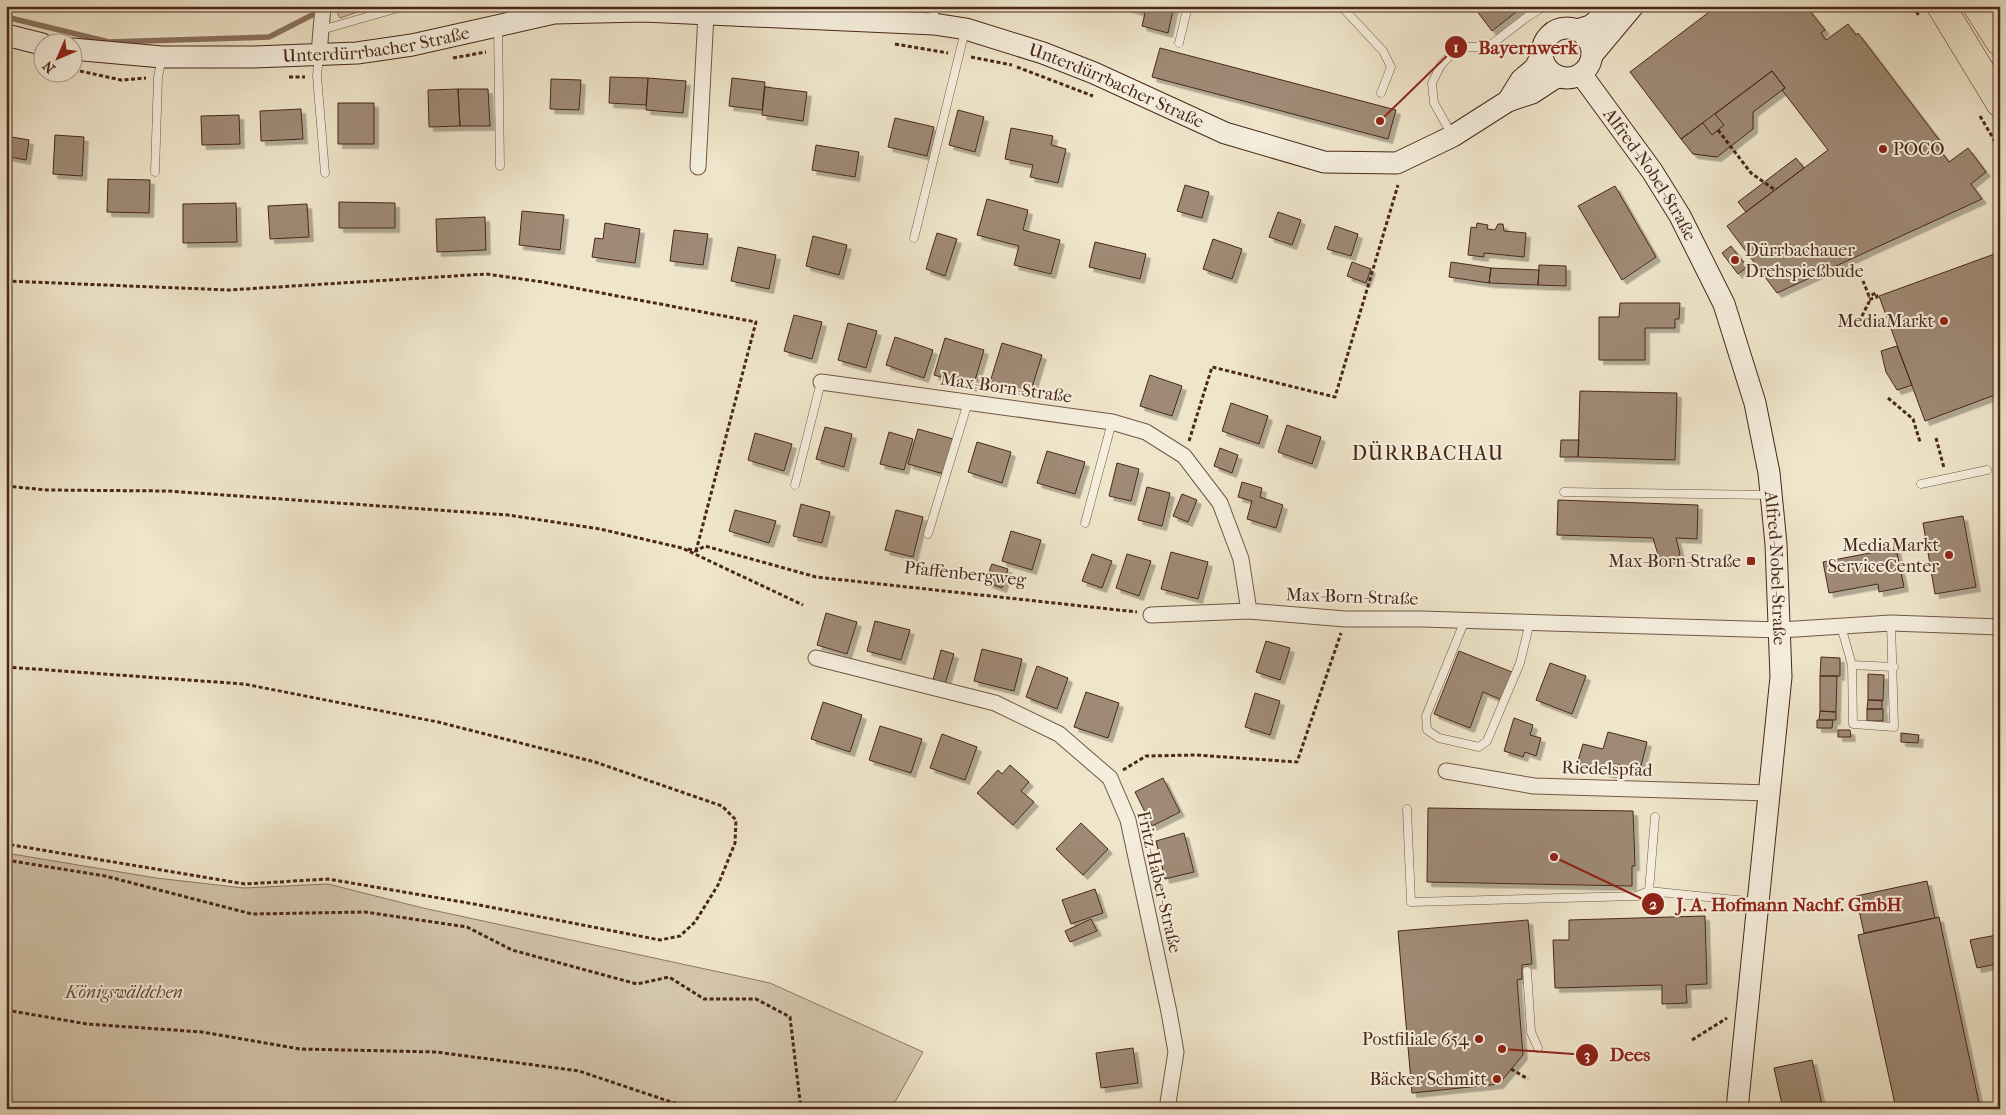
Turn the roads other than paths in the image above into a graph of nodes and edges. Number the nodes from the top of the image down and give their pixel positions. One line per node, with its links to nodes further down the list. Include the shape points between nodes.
1 (405, 6): 10 (lane)
2 (1188, 6): 17 (lane)
3 (1342, 6): 25 (lane, via 1383,51 1391,67)
4 (1545, 6): 28 (lane, via 1488,47 1455,50 1440,65 1432,83 1434,103)
5 (1632, 6): 13 (street, via 1605,15 1590,26); 21 (street)
6 (1940, 6): 27 (highway)
7 (1977, 6): 16 (highway)
8 (706, 14): 9 (street, Unterdürrbacher Straße); 11 (street, Unterdürrbacher Straße, via 644,11 554,13); 30 (street)
9 (930, 15): 12 (street, Unterdürrbacher Straße)
10 (322, 17): 19 (street)
11 (498, 26): 19 (street, Unterdürrbacher Straße, via 412,45); 29 (lane)
12 (966, 29): 28 (street, Unterdürrbacher Straße, via 1043,52 1225,133 1324,162 1397,163); 33 (lane)
13 (1577, 30): 20 (street, via 1556,30 1545,41); 21 (street, via 1589,40)
14 (6, 35): 15 (street)
15 (32, 42)
16 (2000, 42)
17 (1179, 43)
18 (82, 50): 22 (street, Unterdürrbacher Straße)
19 (320, 54): 22 (street, Unterdürrbacher Straße); 32 (lane, via 318,76)
20 (1542, 55): 24 (street, via 1548,69); 26 (street, Unterdürrbacher Straße)
21 (1592, 55): 23 (street, via 1587,69)
22 (162, 57): 31 (lane, via 158,77)
23 (1581, 74): 24 (street, via 1569,78); 41 (street, Alfred-Nobel-Straße, via 1652,171 1680,216 1724,304 1755,403)
24 (1558, 76): 26 (street, Unterdürrbacher Straße, via 1532,93)
25 (1381, 93)
26 (1508, 101): 28 (street, Unterdürrbacher Straße)
27 (2000, 103)
28 (1453, 136)
29 (500, 166)
30 (698, 167)
31 (154, 172)
32 (326, 173)
33 (914, 238)
34 (821, 382): 35 (street, Max-Born-Straße); 39 (lane)
35 (968, 402): 36 (street, Max-Born-Straße); 43 (lane)
36 (1112, 422): 42 (lane); 44 (street, Max-Born-Straße, via 1146,432 1184,456 1220,503 1241,559)
37 (1987, 470): 38 (lane)
38 (1921, 484)
39 (795, 485)
40 (1564, 492): 41 (lane)
41 (1771, 495): 51 (street, Alfred-Nobel-Straße)
42 (1085, 523)
43 (928, 534)
44 (1249, 611): 45 (street); 46 (street, Max-Born-Straße, via 1345,619)
45 (1151, 615)
46 (1465, 620): 47 (street, Max-Born-Straße); 47 (lane, via 1426,716 1427,730 1439,738 1479,747 1487,741 1520,663)
47 (1530, 622): 51 (street, Max-Born-Straße)
48 (1891, 623): 49 (street, Max-Born-Straße); 50 (street, Max-Born-Straße); 54 (lane)
49 (1841, 626): 51 (street, Max-Born-Straße); 53 (lane)
50 (2000, 627)
51 (1780, 630): 56 (street, Alfred-Nobel-Straße, via 1781,676)
52 (816, 658): 63 (street, Fritz-Haber-Straße, via 995,703 1060,734 1110,778 1128,820 1170,1012 1176,1052)
53 (1852, 665): 54 (lane); 54 (lane, via 1853,724 1894,727)
54 (1894, 667)
55 (1446, 771): 56 (street, Riedelspfad, via 1534,786)
56 (1769, 792): 60 (street, Alfred-Nobel-Straße)
57 (1407, 809): 59 (lane, via 1411,902 1637,896)
58 (1655, 817): 59 (lane)
59 (1649, 891): 60 (lane)
60 (1758, 902): 64 (street, Alfred-Nobel-Straße)
61 (1527, 971): 62 (lane, via 1531,1032)
62 (1538, 1048)
63 (1168, 1109)
64 (1737, 1109)

